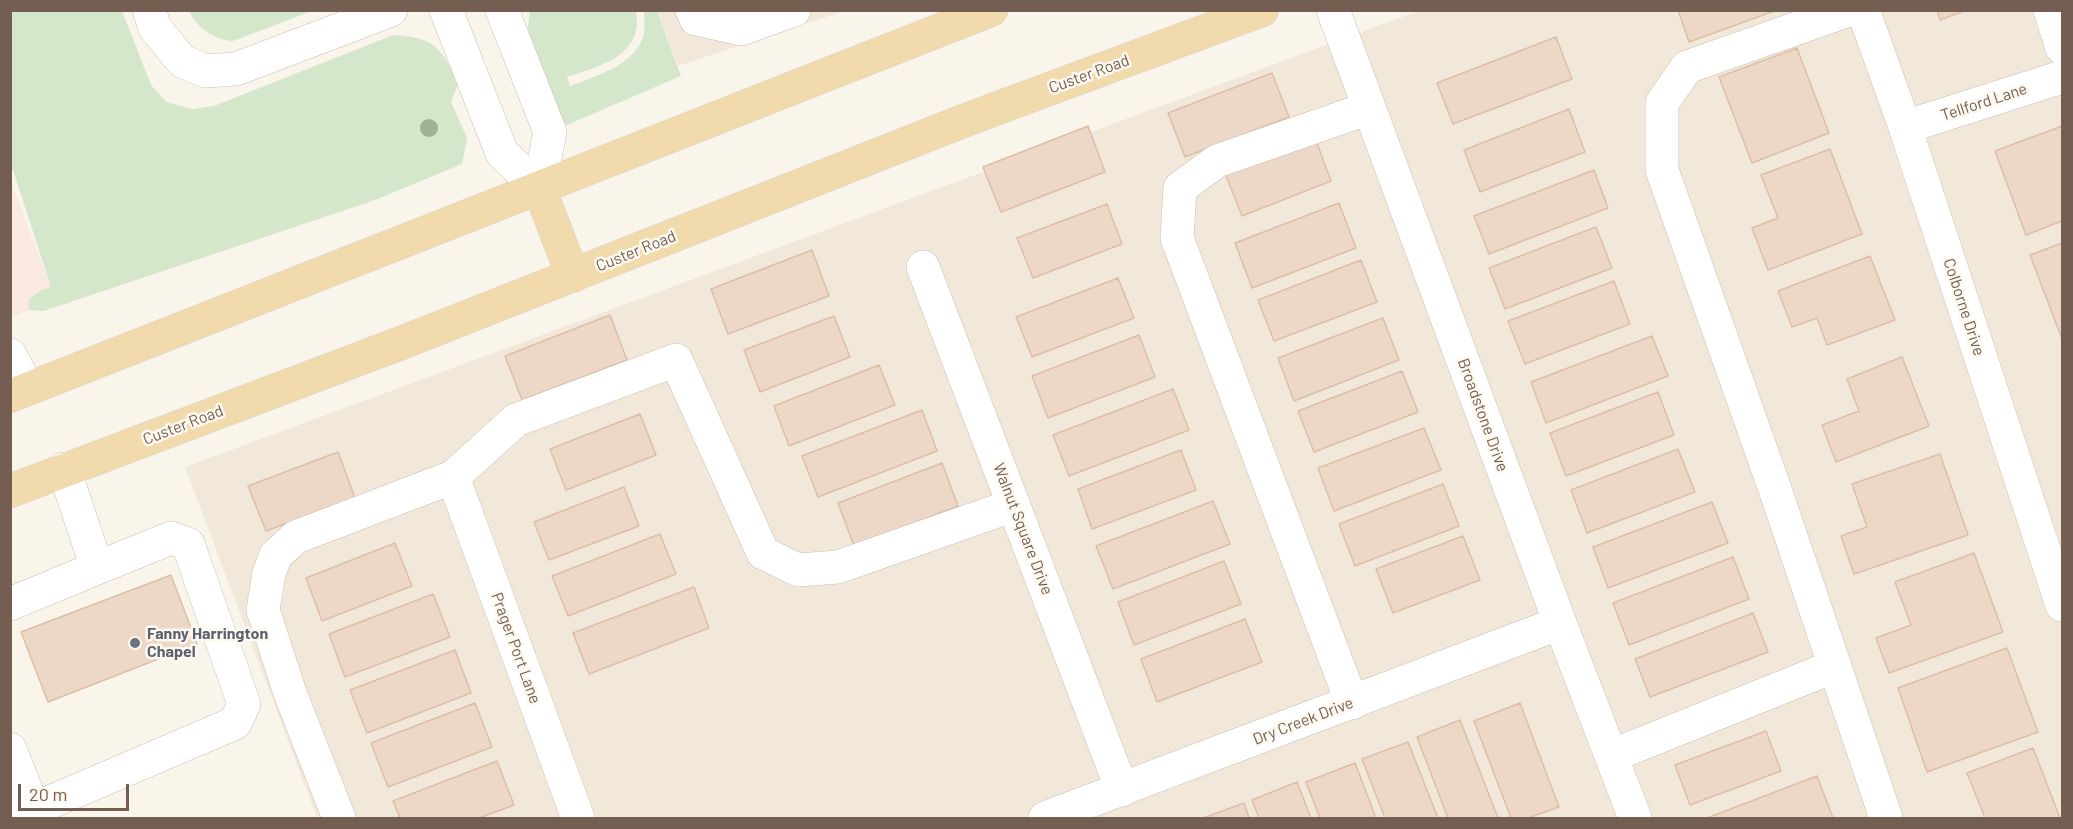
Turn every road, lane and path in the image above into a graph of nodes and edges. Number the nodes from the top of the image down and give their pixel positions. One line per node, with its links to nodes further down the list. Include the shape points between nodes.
1 (149, 10): 2 (street, via 156,28 182,61 206,71 236,69)
2 (391, 10)
3 (446, 10): 17 (street, via 502,153)
4 (502, 10): 17 (street, via 550,132)
5 (692, 10): 6 (street, via 696,19 741,29)
6 (794, 10)
7 (991, 10): 17 (main road)
8 (1262, 10): 19 (main road, Custer Road, via 971,118)
9 (1333, 10): 15 (street, Broadstone Drive)
10 (1849, 10): 30 (street, via 1687,67 1662,103 1662,170)
11 (1863, 10): 16 (street, Colborne Drive)
12 (2050, 10): 13 (street)
13 (2062, 48)
14 (2062, 77): 16 (street, Tellford Lane)
15 (1369, 108): 29 (street, Broadstone Drive); 31 (street, via 1217,161 1180,188 1177,238)
16 (1905, 127): 28 (street, Colborne Drive)
17 (539, 188): 19 (main road); 21 (main road)
18 (923, 267): 25 (street, Walnut Square Drive)
19 (573, 276): 22 (main road, Custer Road)
20 (10, 354): 21 (street)
21 (19, 392)
22 (64, 469): 24 (main road, Custer Road); 26 (street)
23 (453, 477): 25 (street, via 516,420 676,360 763,553 798,570 838,567); 36 (street, via 296,537 276,555 269,573 263,610); 37 (street, Prager Port Lane)
24 (10, 491)
25 (1014, 505): 34 (street, Walnut Square Drive)
26 (97, 568): 27 (street); 35 (street, via 171,538 188,544 244,704 235,723)
27 (10, 604)
28 (2062, 604)
29 (1560, 624): 31 (street, Dry Creek Drive); 33 (street, Broadstone Drive)
30 (1835, 666): 33 (street); 40 (street)
31 (1352, 703): 34 (street, Dry Creek Drive)
32 (10, 749): 35 (street)
33 (1611, 756): 39 (street, Broadstone Drive)
34 (1122, 790): 38 (street, Dry Creek Drive)
35 (28, 816)
36 (339, 819)
37 (578, 819)
38 (1046, 819)
39 (1635, 819)
40 (1886, 819)

